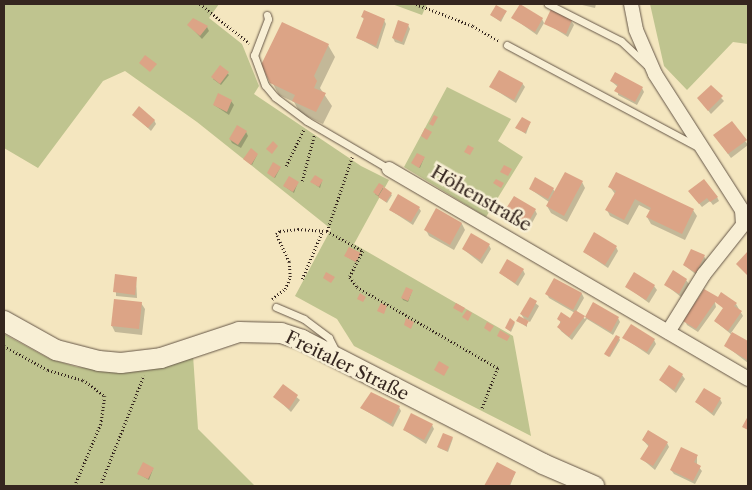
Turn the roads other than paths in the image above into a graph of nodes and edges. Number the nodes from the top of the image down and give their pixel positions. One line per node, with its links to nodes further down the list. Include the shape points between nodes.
1 (548, 4): 5 (lane, via 621,42)
2 (631, 4): 5 (street, via 636,30)
3 (267, 14): 7 (lane, Höhenstraße, via 268,19 254,48 258,70 275,97 316,127)
4 (507, 45): 6 (lane)
5 (658, 79): 6 (street)
6 (704, 150): 8 (street, via 742,210)
7 (389, 169): 11 (street, Höhenstraße)
8 (746, 227): 11 (street, via 704,274)
9 (276, 307): 12 (lane, via 304,319 329,338)
10 (4, 321): 12 (main road, Freitaler Straße, via 56,350 99,362 161,358 216,337 258,330 302,340)
11 (668, 332): 13 (street, Höhenstraße)
12 (339, 359): 14 (main road, Freitaler Straße, via 543,464)
13 (748, 379)
14 (594, 486)

